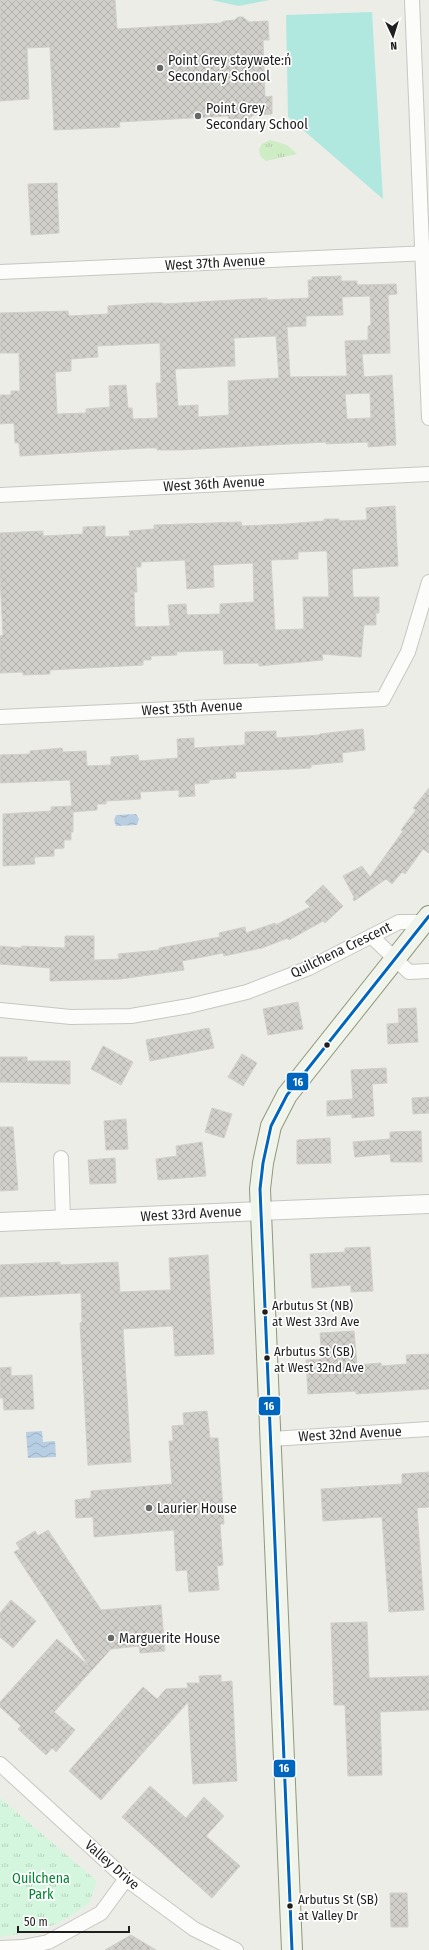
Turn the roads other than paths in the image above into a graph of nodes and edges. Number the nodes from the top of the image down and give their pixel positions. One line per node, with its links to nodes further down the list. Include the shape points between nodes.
1 (412, 0): 2 (street)
2 (425, 253): 3 (street, West 37th Avenue); 4 (street)
3 (0, 272)
4 (429, 418)
5 (429, 474): 6 (street, West 36th Avenue)
6 (0, 495)
7 (429, 582): 8 (street, West 35th Avenue, via 408,652 384,699)
8 (0, 717)
9 (427, 919): 10 (street, Quilchena Crescent, via 398,922); 11 (main road)
10 (371, 936): 11 (street); 13 (street, Quilchena Crescent, via 309,968 247,992 189,1006 131,1016 71,1017)
11 (395, 959): 12 (street, via 408,972); 16 (main road, via 287,1095 271,1126 263,1163)
12 (429, 971)
13 (0, 1010)
14 (60, 1158): 17 (street)
15 (429, 1204): 16 (street, West 33rd Avenue)
16 (261, 1210): 17 (street, West 33rd Avenue); 20 (main road)
17 (63, 1220): 18 (street, West 33rd Avenue)
18 (0, 1222)
19 (429, 1429): 20 (street, West 32nd Avenue)
20 (270, 1439): 25 (main road)
21 (0, 1764): 22 (street, Valley Drive)
22 (126, 1879): 23 (street, via 101,1913 48,1942); 24 (street, Valley Drive, via 194,1929)
23 (0, 1948)
24 (236, 1950)
25 (292, 1950)

